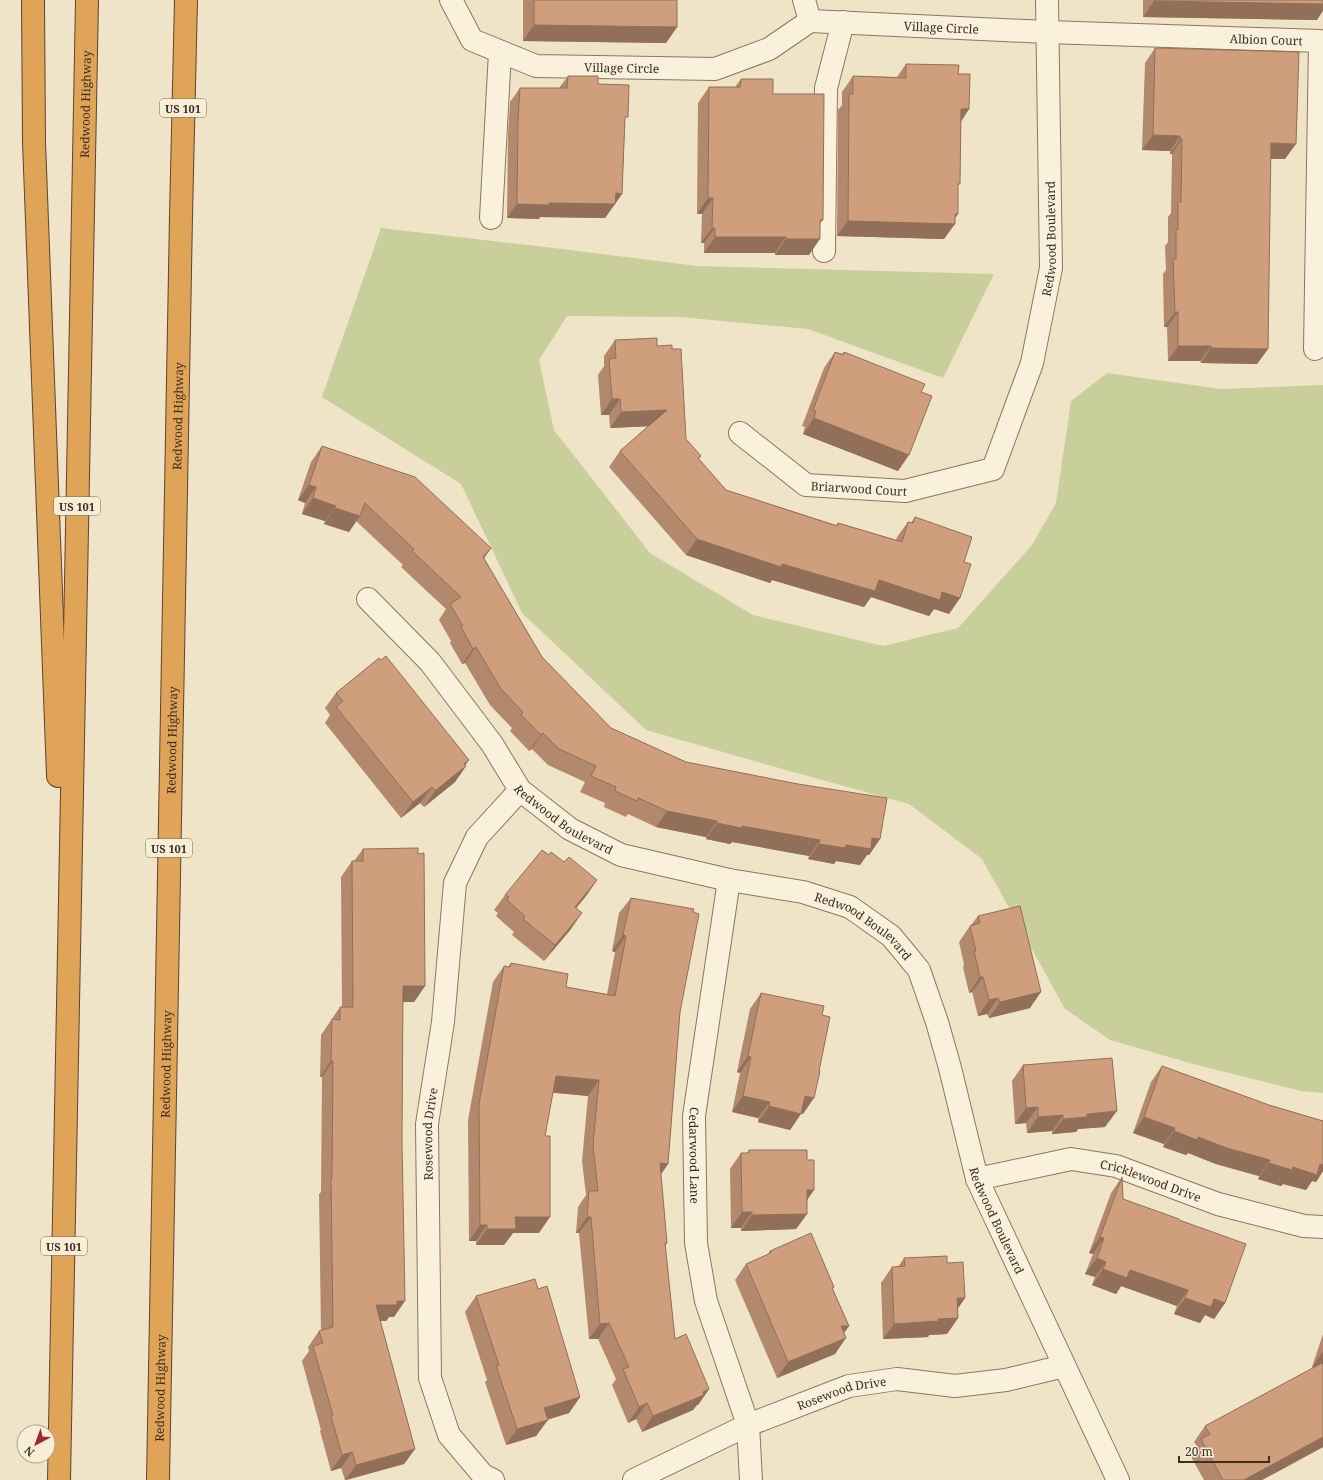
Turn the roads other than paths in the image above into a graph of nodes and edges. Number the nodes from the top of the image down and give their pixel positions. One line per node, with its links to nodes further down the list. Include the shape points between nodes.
1 (33, 0): 19 (highway, via 34,142)
2 (87, 0): 19 (highway, Redwood Highway / US 101)
3 (186, 0): 25 (highway, Redwood Highway / US 101)
4 (451, 0): 10 (street, Village Circle, via 472,40)
5 (804, 0): 7 (street)
6 (1047, 0): 9 (street, Redwood Boulevard)
7 (810, 21): 8 (street, Village Circle); 10 (street, Village Circle, via 769,50 715,69 536,66)
8 (843, 22): 9 (street, Village Circle); 12 (street, via 826,88)
9 (1048, 32): 13 (street, Albion Court, via 1320,41); 15 (street, Redwood Boulevard, via 1051,268 1032,363)
10 (500, 52): 11 (street)
11 (491, 218)
12 (824, 251)
13 (1315, 349)
14 (740, 433): 15 (street, Briarwood Court, via 806,485 905,491)
15 (993, 470)
16 (368, 599): 17 (street, Redwood Boulevard, via 430,662 492,744)
17 (520, 790): 18 (street, Redwood Boulevard, via 570,829 621,855); 26 (street, Rosewood Drive, via 477,837 455,883 443,1022 427,1124 430,1378 449,1436 484,1475)
18 (729, 880): 20 (street, Redwood Boulevard, via 803,892 850,907 891,936 906,954 919,970 937,1022); 23 (street, Cedarwood Lane, via 694,1116 696,1244 706,1301)
19 (68, 1012): 24 (highway, Redwood Highway / US 101)
20 (977, 1179): 21 (street, Cricklewood Drive, via 1071,1159 1116,1166 1218,1204 1304,1226); 22 (street, Redwood Boulevard)
21 (1323, 1227)
22 (1064, 1366): 23 (street, Rosewood Drive, via 1006,1380 955,1386 897,1379 849,1386); 29 (street, Redwood Boulevard)
23 (748, 1425): 27 (street, Rosewood Drive); 28 (street, Cedarwood Lane)
24 (60, 1480)
25 (158, 1480)
26 (493, 1480)
27 (634, 1480)
28 (751, 1480)
29 (1118, 1480)

